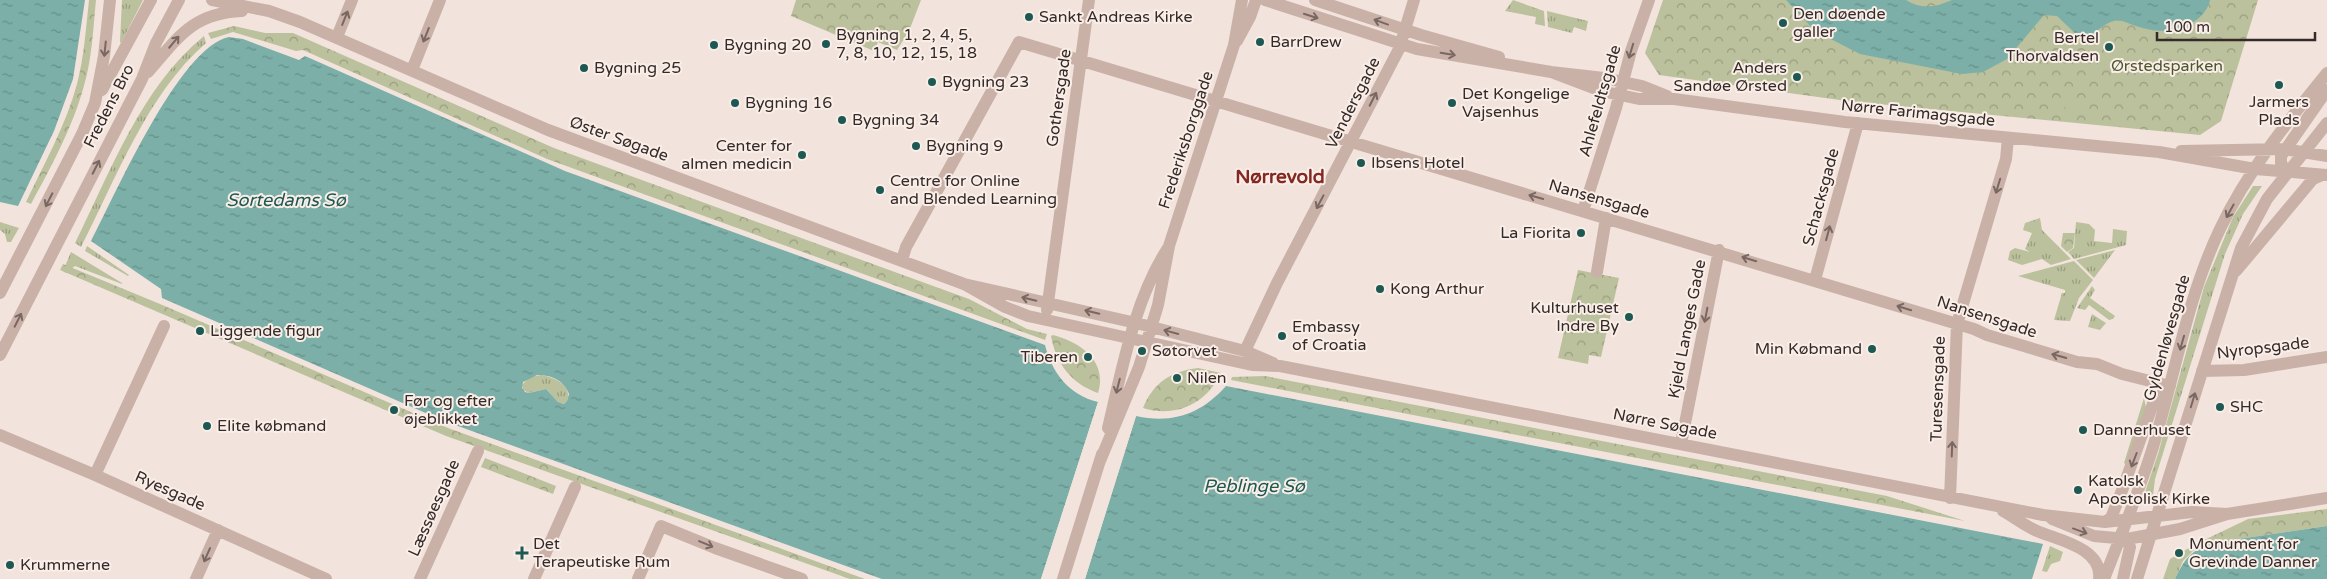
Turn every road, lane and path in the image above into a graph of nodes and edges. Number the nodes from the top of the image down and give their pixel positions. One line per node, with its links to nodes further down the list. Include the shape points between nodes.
1 (110, 0): 28 (street, Fredens Bro, one-way to 28)
2 (151, 0): 28 (street, Fredens Bro)
3 (179, 0): 24 (street, Fredens Bro, via 156,42)
4 (212, 0): 15 (street, Øster Søgade)
5 (248, 0): 15 (street, Øster Søgade)
6 (352, 0): 17 (street, one-way to 6)
7 (440, 0): 22 (street, one-way to 22)
8 (1089, 0): 20 (street, Gothersgade)
9 (1242, 0): 19 (street, Frederiksborggade)
10 (1256, 0): 19 (street, Frederiksborggade)
11 (1265, 0): 18 (street, Nørre Farimagsgade, one-way to 18)
12 (1315, 0): 16 (street, Nørre Farimagsgade, one-way to 12)
13 (1414, 0): 16 (street, Vendersgade)
14 (1649, 0): 25 (street, Ahlefeldtsgade, one-way to 25, via 1630,51)
15 (272, 6): 17 (street, Øster Søgade); 24 (street, one-way to 15, via 184,30 198,20)
16 (1404, 30): 18 (street, Vendersgade); 21 (street, Nørre Farimagsgade)
17 (337, 37): 22 (street, Øster Søgade)
18 (1400, 44): 21 (street, Nørre Farimagsgade, one-way to 21); 34 (street, Vendersgade, one-way to 18)
19 (1234, 45): 27 (street, Frederiksborggade)
20 (1081, 62): 27 (street, Nansensgade); 47 (street, Nansensgade, via 1019,42 906,247); 53 (street, Gothersgade)
21 (1522, 66): 25 (street, Nørre Farimagsgade)
22 (412, 70): 47 (street, Øster Søgade, via 556,133)
23 (2327, 73): 35 (street, Gyldenløvesgade)
24 (142, 80): 62 (street, Fredens Bro, one-way to 24)
25 (1621, 88): 30 (street, Nørre Farimagsgade, via 1642,86 1674,99); 43 (street, Ahlefeldtsgade)
26 (2327, 90): 36 (street)
27 (1216, 102): 34 (street, Nansensgade); 45 (street, Frederiksborggade)
28 (95, 103): 52 (street, Fredens Bro, one-way to 52)
29 (2327, 117): 32 (street)
30 (1858, 123): 33 (street, Nørre Farimagsgade); 50 (street, Schacksgade, one-way to 30)
31 (2327, 123): 32 (street)
32 (2318, 134): 38 (street)
33 (2008, 138): 37 (street, Nørre Farimagsgade); 56 (street, Turesensgade, one-way to 56, via 2006,159)
34 (1350, 143): 43 (street, Nansensgade, one-way to 34); 61 (street, Vendersgade, one-way to 61)
35 (2268, 148): 36 (street, Nørre Farimagsgade); 37 (street, Nørre Farimagsgade); 40 (street, Gyldenløvesgade)
36 (2284, 148): 38 (street, Nørre Farimagsgade); 41 (street, via 2280,163)
37 (2159, 152): 40 (street, Nørre Farimagsgade)
38 (2304, 152): 39 (street, Nørre Farimagsgade); 41 (street)
39 (2327, 156)
40 (2255, 169): 41 (street, Nørre Farimagsgade); 66 (street, Gyldenløvesgade, one-way to 66, via 2230,209 2210,251)
41 (2288, 173): 42 (street, Nørre Farimagsgade); 49 (street, via 2255,219)
42 (2325, 175): 49 (street, via 2313,179)
43 (1583, 211): 44 (street, Nansensgade)
44 (1606, 218): 46 (street, Nansensgade); 48 (street)
45 (1169, 246): 55 (street, Frederiksborggade, via 1155,267); 58 (street, Frederiksborggade)
46 (1719, 250): 50 (street, Nansensgade, one-way to 46); 68 (street, Kjeld Langes Gade, one-way to 68)
47 (902, 260): 51 (street, Øster Søgade)
48 (1597, 272)
49 (2231, 276): 65 (street)
50 (1815, 280): 56 (street, Nansensgade, one-way to 50)
51 (964, 284): 53 (street, one-way to 51); 54 (street, via 1005,307)
52 (0, 293)
53 (1048, 303): 54 (street, Gothersgade); 55 (street, one-way to 53)
54 (1045, 320): 59 (street)
55 (1136, 323): 58 (street); 59 (street, Frederiksborggade)
56 (1957, 324): 66 (street, Nansensgade, one-way to 56, via 1987,336); 73 (street, Turesensgade, one-way to 56)
57 (164, 326): 71 (street)
58 (1151, 327): 60 (street, Frederiksborggade); 61 (street, one-way to 58)
59 (1131, 339): 60 (street); 70 (street, Frederiksborggade, one-way to 70)
60 (1146, 342): 64 (street, via 1252,365); 70 (street, Frederiksborggade, via 1134,383)
61 (1245, 351): 64 (street)
62 (0, 355)
63 (2327, 357): 65 (street, Nyropsgade, via 2244,370)
64 (1280, 366): 68 (street, Nørre Søgade)
65 (2202, 370): 78 (street, one-way to 65)
66 (2170, 386): 79 (street, one-way to 79, via 2154,401 2111,518); 81 (street, Gyldenløvesgade)
67 (0, 435): 71 (street, Ryesgade)
68 (1681, 444): 73 (street, Nørre Søgade)
69 (478, 451): 85 (street, Læssøesgade)
70 (1100, 462): 89 (street)
71 (95, 475): 80 (street, Ryesgade)
72 (575, 487): 86 (street)
73 (1950, 498): 75 (street, Nørre Søgade)
74 (2327, 498): 76 (street)
75 (1996, 507): 77 (street, Nørre Søgade); 90 (street, via 2090,555 2098,567)
76 (2227, 514): 78 (street, via 2192,512); 82 (street)
77 (2043, 515): 79 (street, Nørre Søgade); 81 (street, Nørre Søgade, one-way to 81, via 2080,532)
78 (2157, 517): 81 (street); 82 (street)
79 (2105, 522): 81 (street, Nørre Søgade)
80 (218, 530): 83 (street, one-way to 83); 84 (street, Ryesgade)
81 (2124, 532): 82 (street); 91 (street, Gyldenløvesgade); 92 (street, via 2130,552)
82 (2151, 535): 93 (street)
83 (196, 579)
84 (326, 579)
85 (420, 579)
86 (534, 579)
87 (638, 579): 88 (street, one-way to 88, via 661,526)
88 (802, 579)
89 (1063, 579)
90 (2099, 579)
91 (2104, 579)
92 (2122, 579)
93 (2137, 579)

